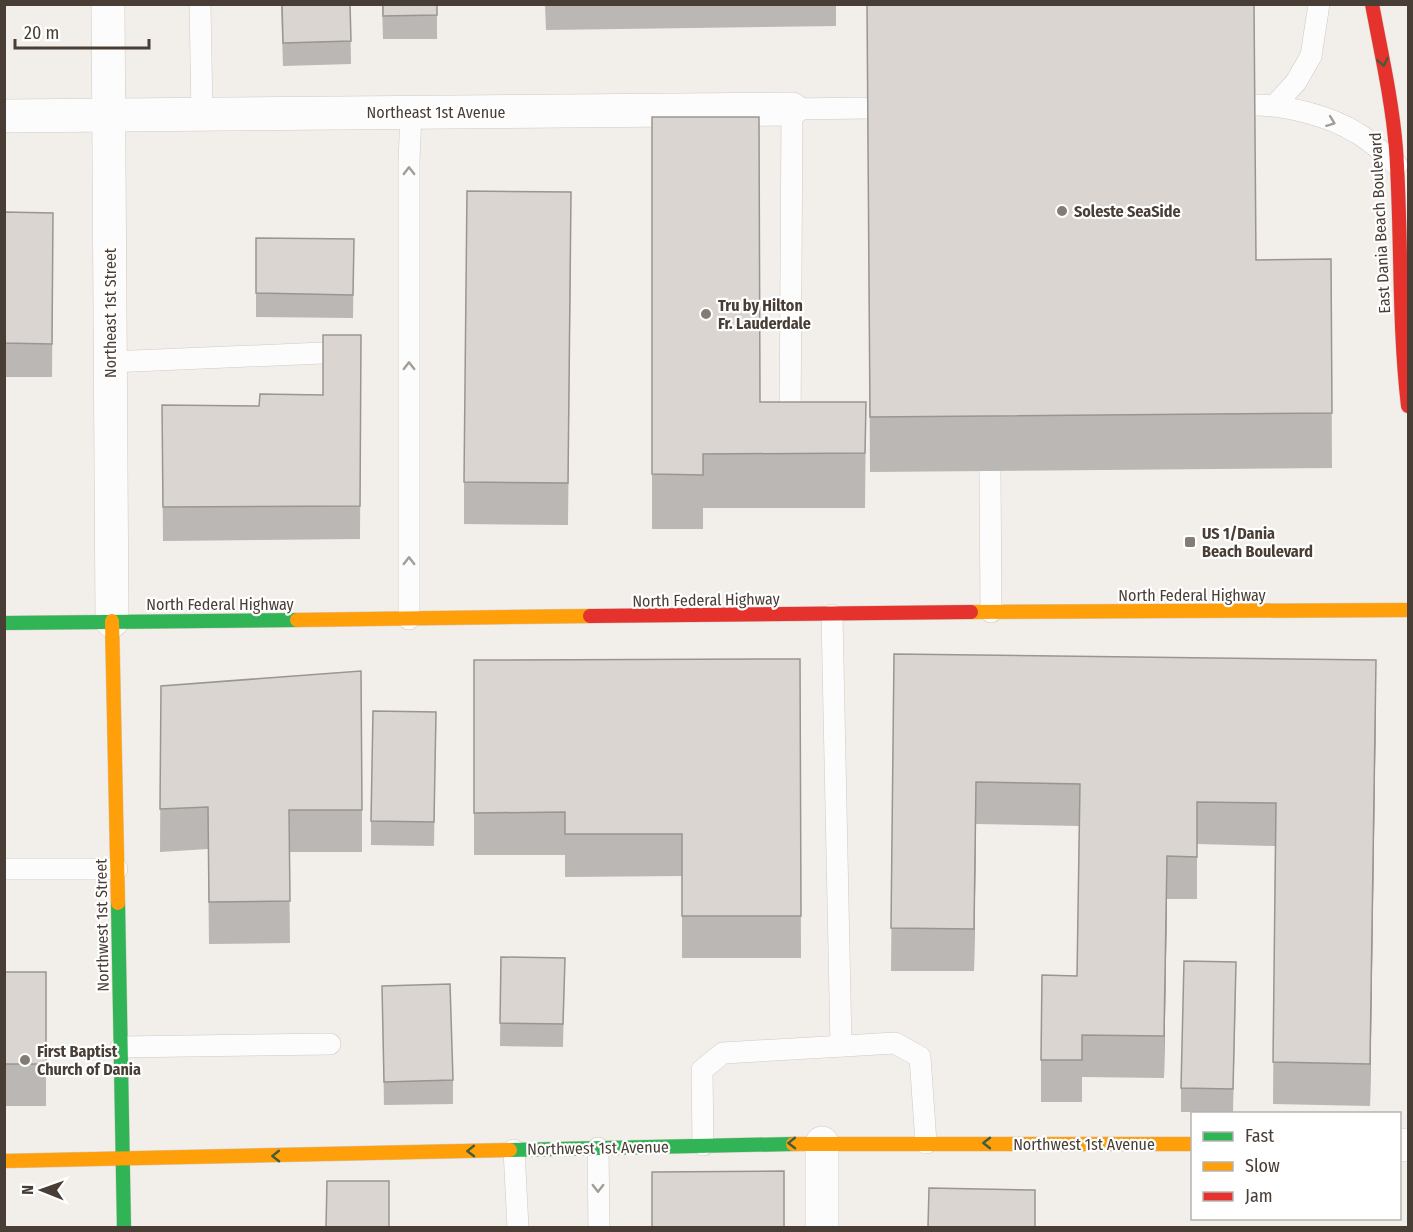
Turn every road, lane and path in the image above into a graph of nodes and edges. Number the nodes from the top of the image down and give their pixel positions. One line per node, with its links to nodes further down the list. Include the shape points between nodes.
1 (108, 4): 9 (street, Northeast 1st Street)
2 (200, 4): 8 (lane)
3 (1319, 4): 11 (lane, one-way to 11, via 1311,56 1296,82 1265,105 1330,120 1357,133)
4 (1372, 4): 11 (street, East Dania Beach Boulevard, one-way to 11)
5 (868, 108): 6 (lane, Northeast 1st Avenue)
6 (792, 109): 7 (street, Northeast 1st Avenue); 15 (lane)
7 (411, 113): 8 (street, Northeast 1st Avenue); 20 (lane, one-way to 7)
8 (202, 114): 9 (street, Northeast 1st Avenue)
9 (109, 115): 10 (street, Northeast 1st Avenue); 13 (street, Northeast 1st Street)
10 (4, 116)
11 (1397, 165): 14 (street, East Dania Beach Boulevard, via 1403,366)
12 (323, 353): 13 (lane)
13 (110, 362): 21 (street, Northeast 1st Street)
14 (1408, 406)
15 (790, 440)
16 (990, 471): 18 (lane)
17 (1408, 610): 18 (street, North Federal Highway)
18 (991, 612): 19 (street, North Federal Highway)
19 (832, 615): 20 (street, North Federal Highway); 26 (lane)
20 (409, 619): 21 (street, North Federal Highway)
21 (112, 621): 22 (street, North Federal Highway); 24 (street, Northwest 1st Street)
22 (4, 623)
23 (4, 869): 24 (lane)
24 (117, 869): 27 (street, Northwest 1st Street)
25 (330, 1044): 27 (lane)
26 (841, 1046): 29 (lane, via 895,1043 920,1057); 31 (lane, via 723,1053 702,1070)
27 (121, 1047): 34 (street, Northwest 1st Street)
28 (822, 1143): 29 (street, Northwest 1st Avenue); 31 (street, Northwest 1st Avenue, one-way to 31); 39 (street)
29 (926, 1143): 30 (street, Northwest 1st Avenue, one-way to 29)
30 (1191, 1144)
31 (703, 1145): 32 (street, Northwest 1st Avenue)
32 (598, 1148): 33 (street, Northwest 1st Avenue); 38 (lane, one-way to 38)
33 (513, 1150): 34 (street, Northwest 1st Avenue, one-way to 34); 37 (lane)
34 (123, 1159): 35 (street, Northwest 1st Avenue); 36 (street, Northwest 1st Street)
35 (4, 1161)
36 (124, 1227)
37 (518, 1227)
38 (598, 1227)
39 (822, 1227)

